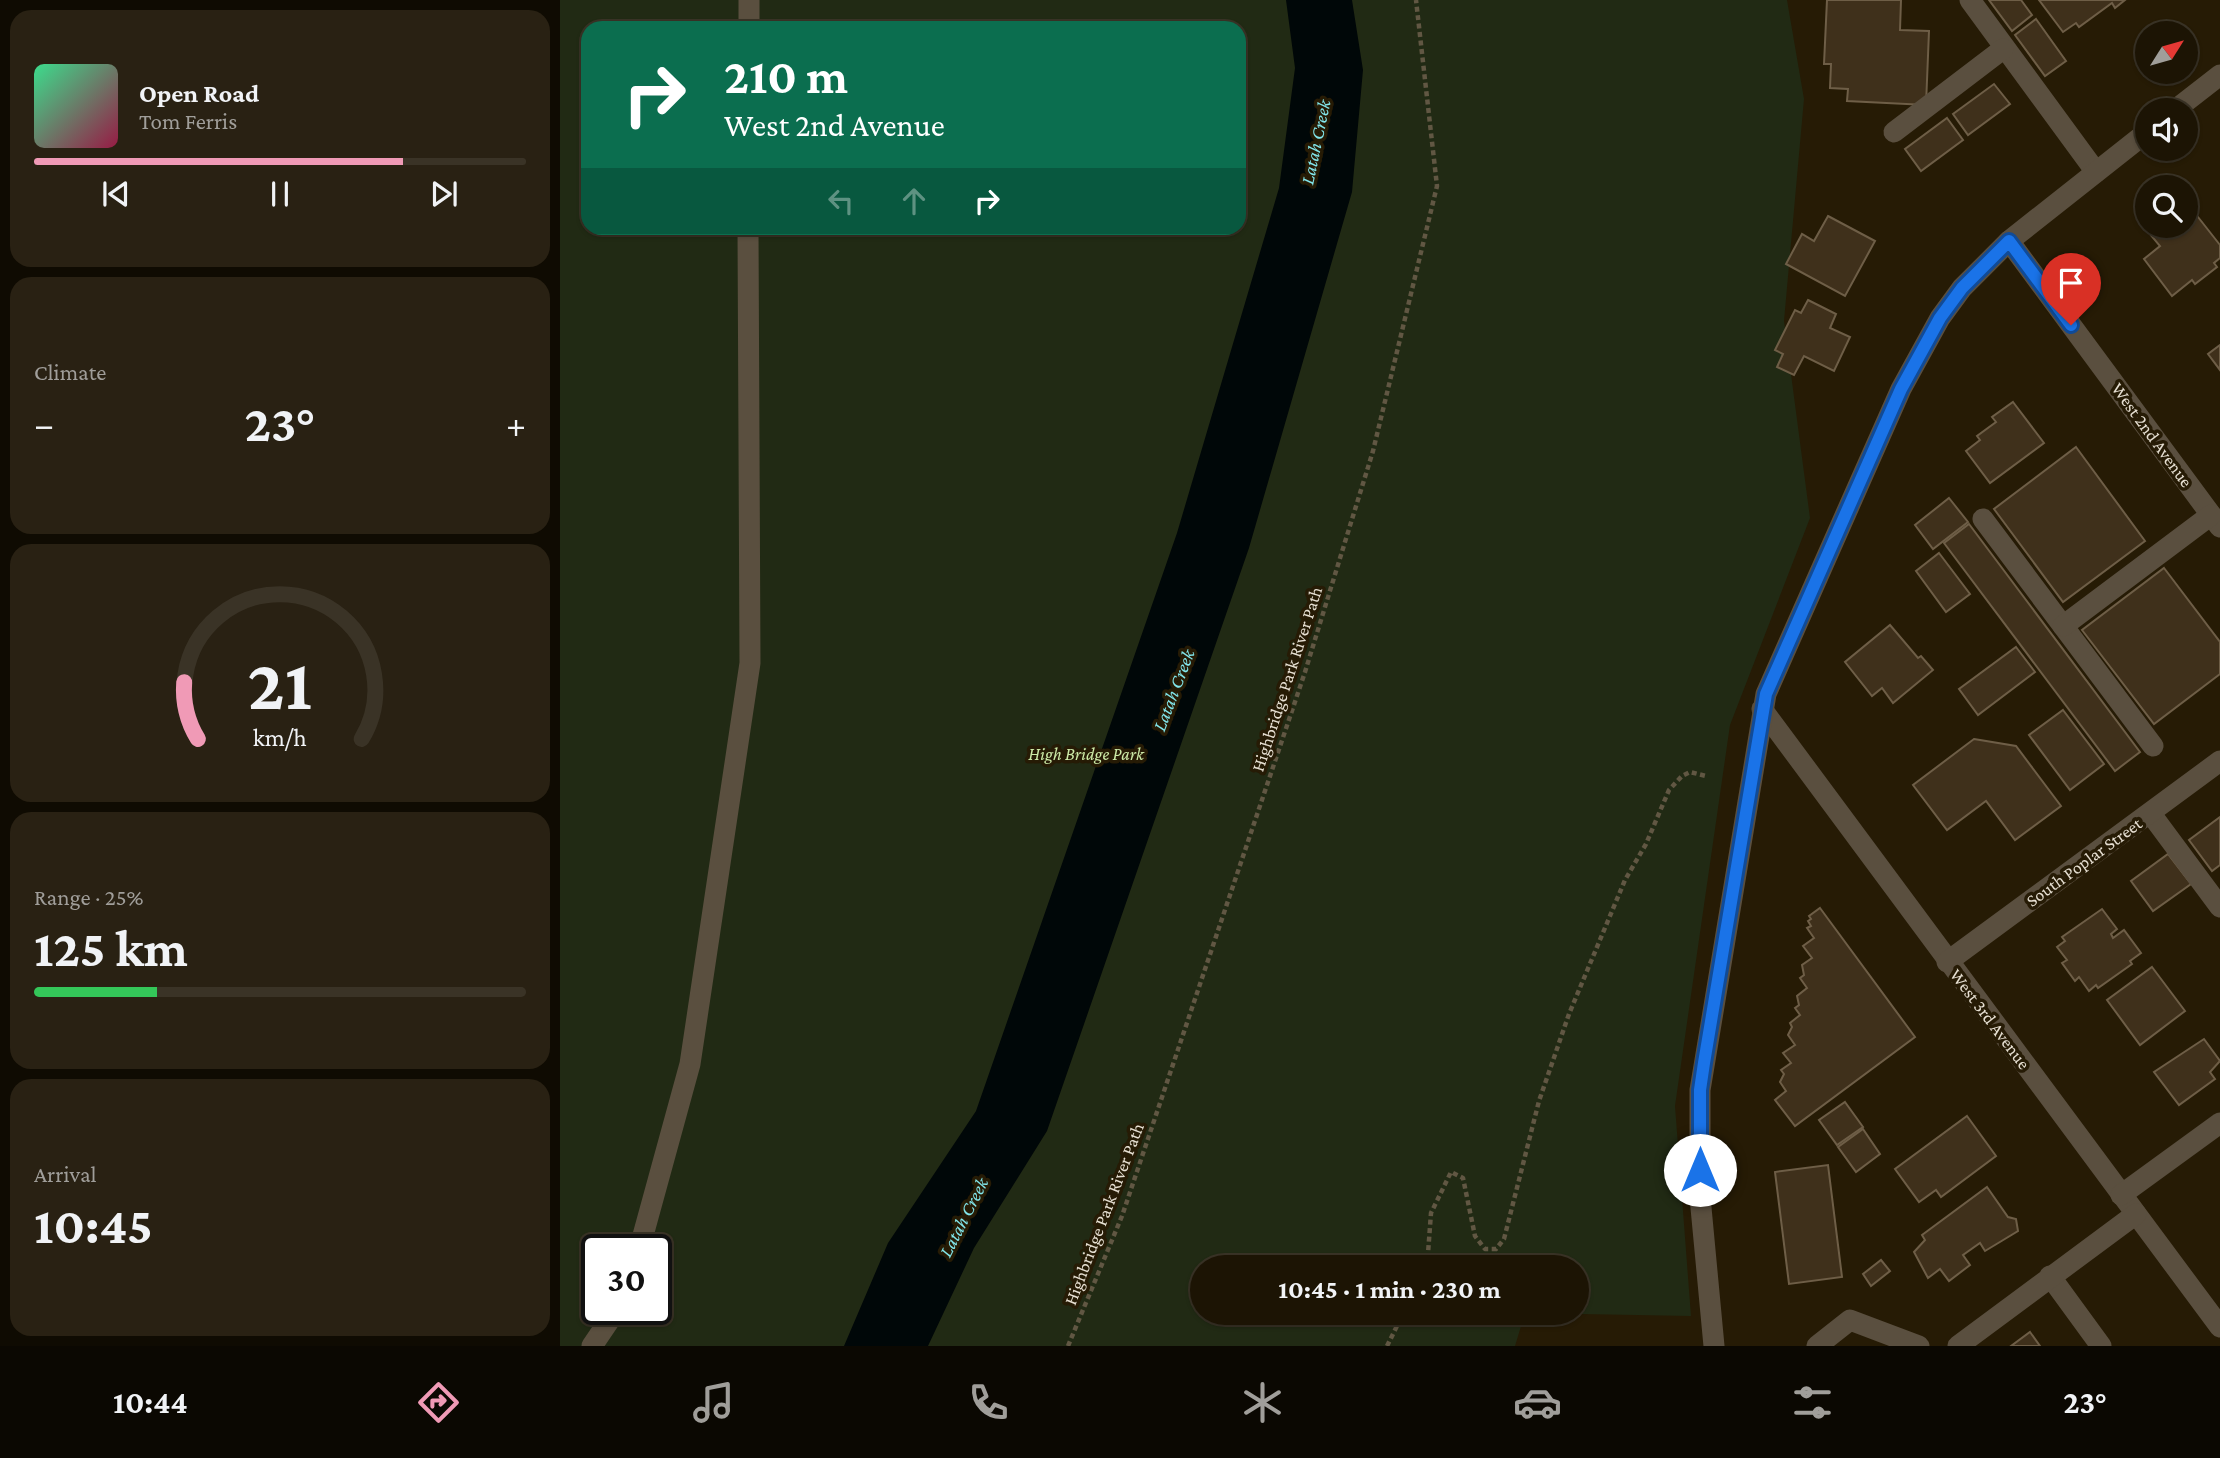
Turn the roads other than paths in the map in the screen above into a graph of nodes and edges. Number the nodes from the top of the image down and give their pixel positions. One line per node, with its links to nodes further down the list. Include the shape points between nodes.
1 (749, 0): 3 (street)
2 (1970, 0): 4 (street)
3 (749, 21)
4 (2003, 49): 7 (street); 9 (street)
5 (2220, 75): 6 (street)
6 (2190, 98)
7 (1894, 132)
8 (2135, 141): 9 (street)
9 (2096, 172): 11 (street)
10 (748, 235): 24 (street, via 750,663 690,1064)
11 (2009, 241): 13 (street, West 2nd Avenue); 15 (street, via 1962,288 1940,318 1901,389)
12 (1983, 519): 14 (street)
13 (2216, 521): 14 (street)
14 (2063, 626): 16 (street)
15 (1762, 709): 20 (street, West 3rd Avenue); 29 (street, via 1700,1090 1700,1197)
16 (2153, 746)
17 (2220, 761): 18 (street, South Poplar Street)
18 (2151, 814): 19 (street); 20 (street, South Poplar Street)
19 (2220, 906)
20 (1947, 962): 22 (street, West 3rd Avenue)
21 (2220, 1123): 22 (street)
22 (2121, 1195): 23 (street, West 3rd Avenue)
23 (2136, 1214): 25 (street); 27 (street, West 3rd Avenue)
24 (643, 1234)
25 (2050, 1276): 32 (street); 33 (street)
26 (606, 1325): 28 (street)
27 (2220, 1327)
28 (592, 1346)
29 (1714, 1346)
30 (1817, 1346): 31 (street, via 1850,1320)
31 (1919, 1346)
32 (1958, 1346)
33 (2101, 1346)

